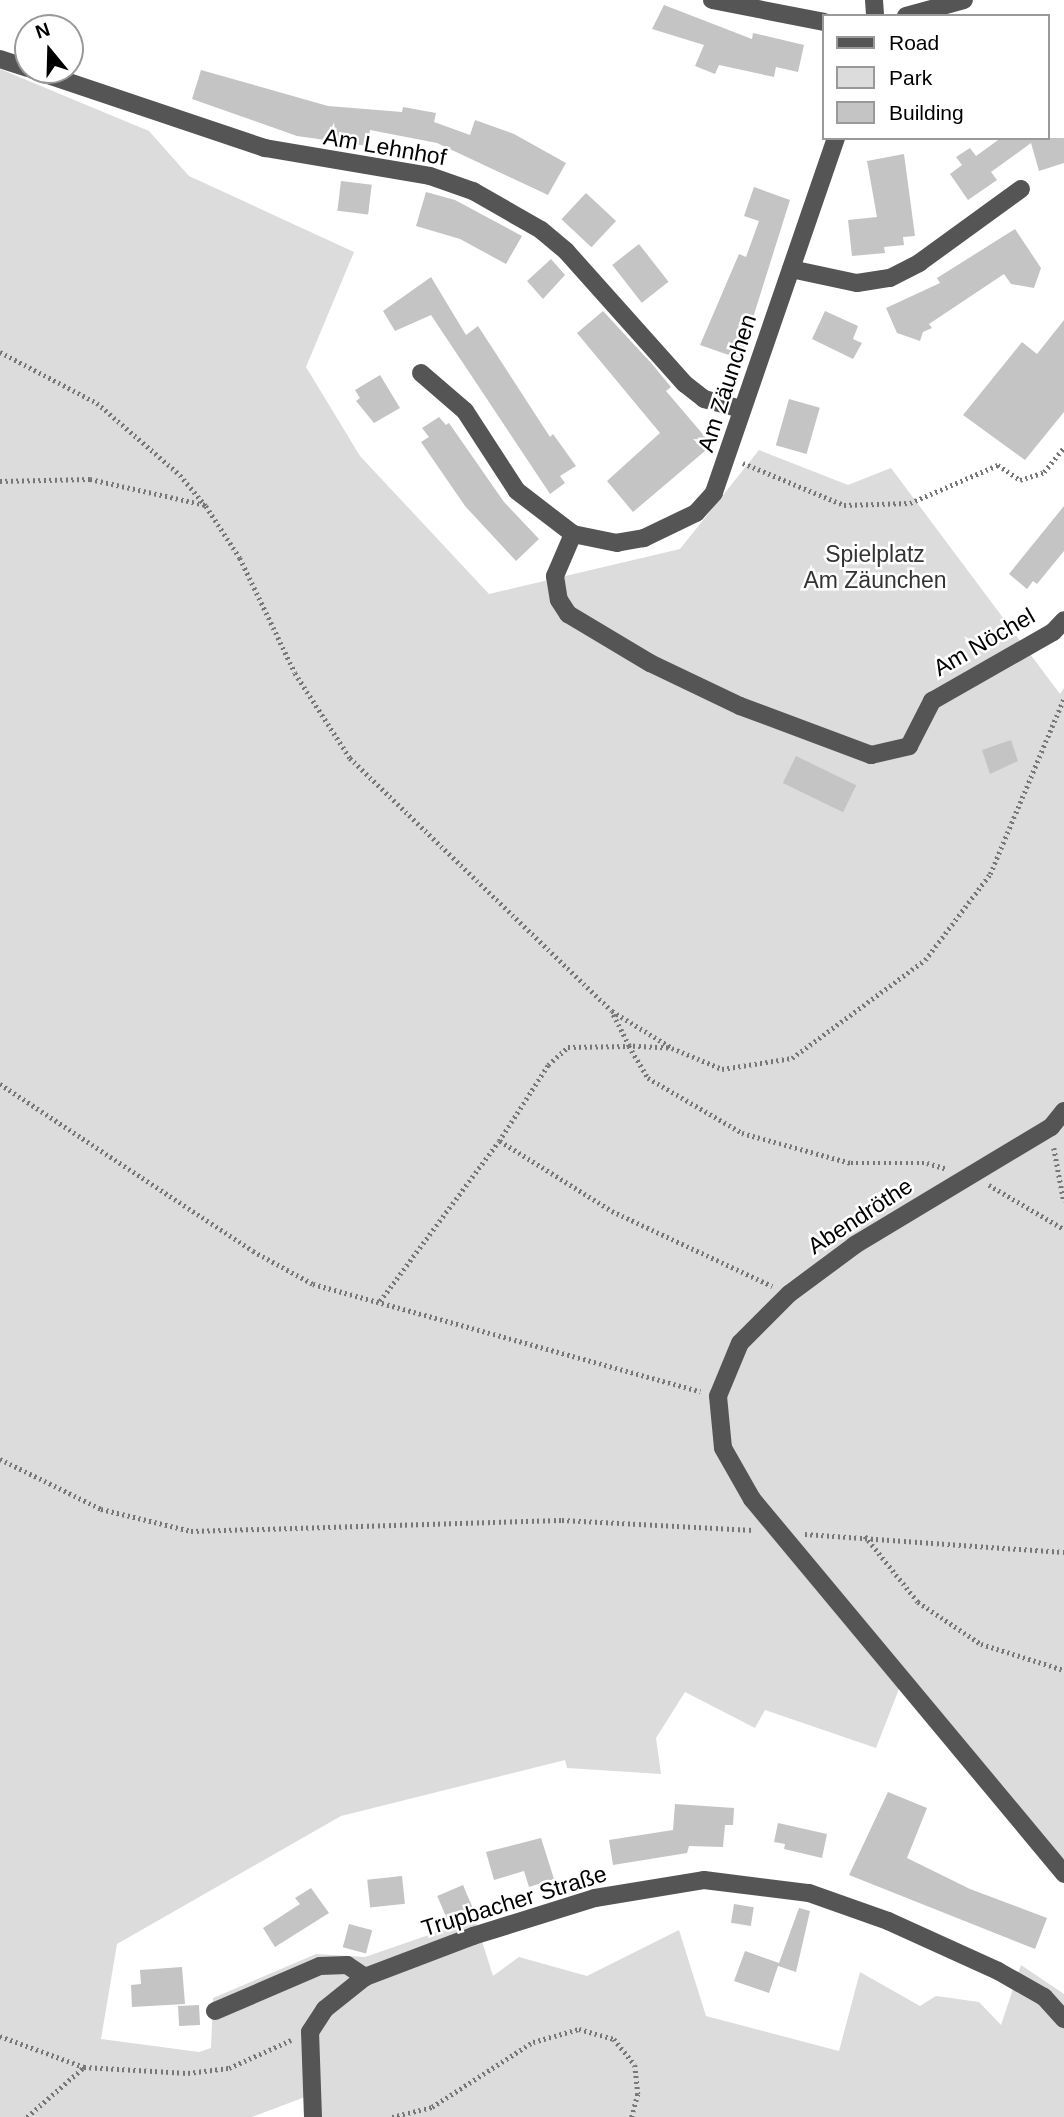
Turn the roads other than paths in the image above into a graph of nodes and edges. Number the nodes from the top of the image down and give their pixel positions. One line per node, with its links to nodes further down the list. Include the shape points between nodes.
1 (712, 0): 4 (street)
2 (964, 0): 3 (street)
3 (913, 14)
4 (822, 22)
5 (75, 84): 10 (street, Am Lehnhof, via 265,148 430,177 473,191 541,230 566,251 685,384 704,399)
6 (835, 140): 8 (street, Am Zäunchen)
7 (1021, 189): 8 (street, via 919,263 890,278 857,284)
8 (792, 269): 10 (street, Am Zäunchen)
9 (421, 373): 11 (street, Am Zäunchen, via 465,411 517,491)
10 (743, 409): 11 (street, Am Zäunchen, via 714,493 696,513 672,528 617,543)
11 (573, 534): 12 (street, Am Nöchel, via 555,576 559,600 568,614 650,663 740,706 871,755 909,746 932,701 1053,632)
12 (1064, 620)
13 (1064, 1111): 14 (street, Abendröthe, via 1051,1127 855,1245 789,1294 740,1343 718,1396 723,1448 735,1474 778,1533)
14 (1064, 1874)
15 (365, 1977): 16 (street, via 347,1965 320,1966); 17 (street, Trupbacher Straße, via 473,1936 595,1898 704,1880 809,1893 888,1921 998,1970 1044,1997); 18 (street, Trupbacher Straße, via 325,2009 310,2032)
16 (215, 2011)
17 (1064, 2019)
18 (313, 2117)

